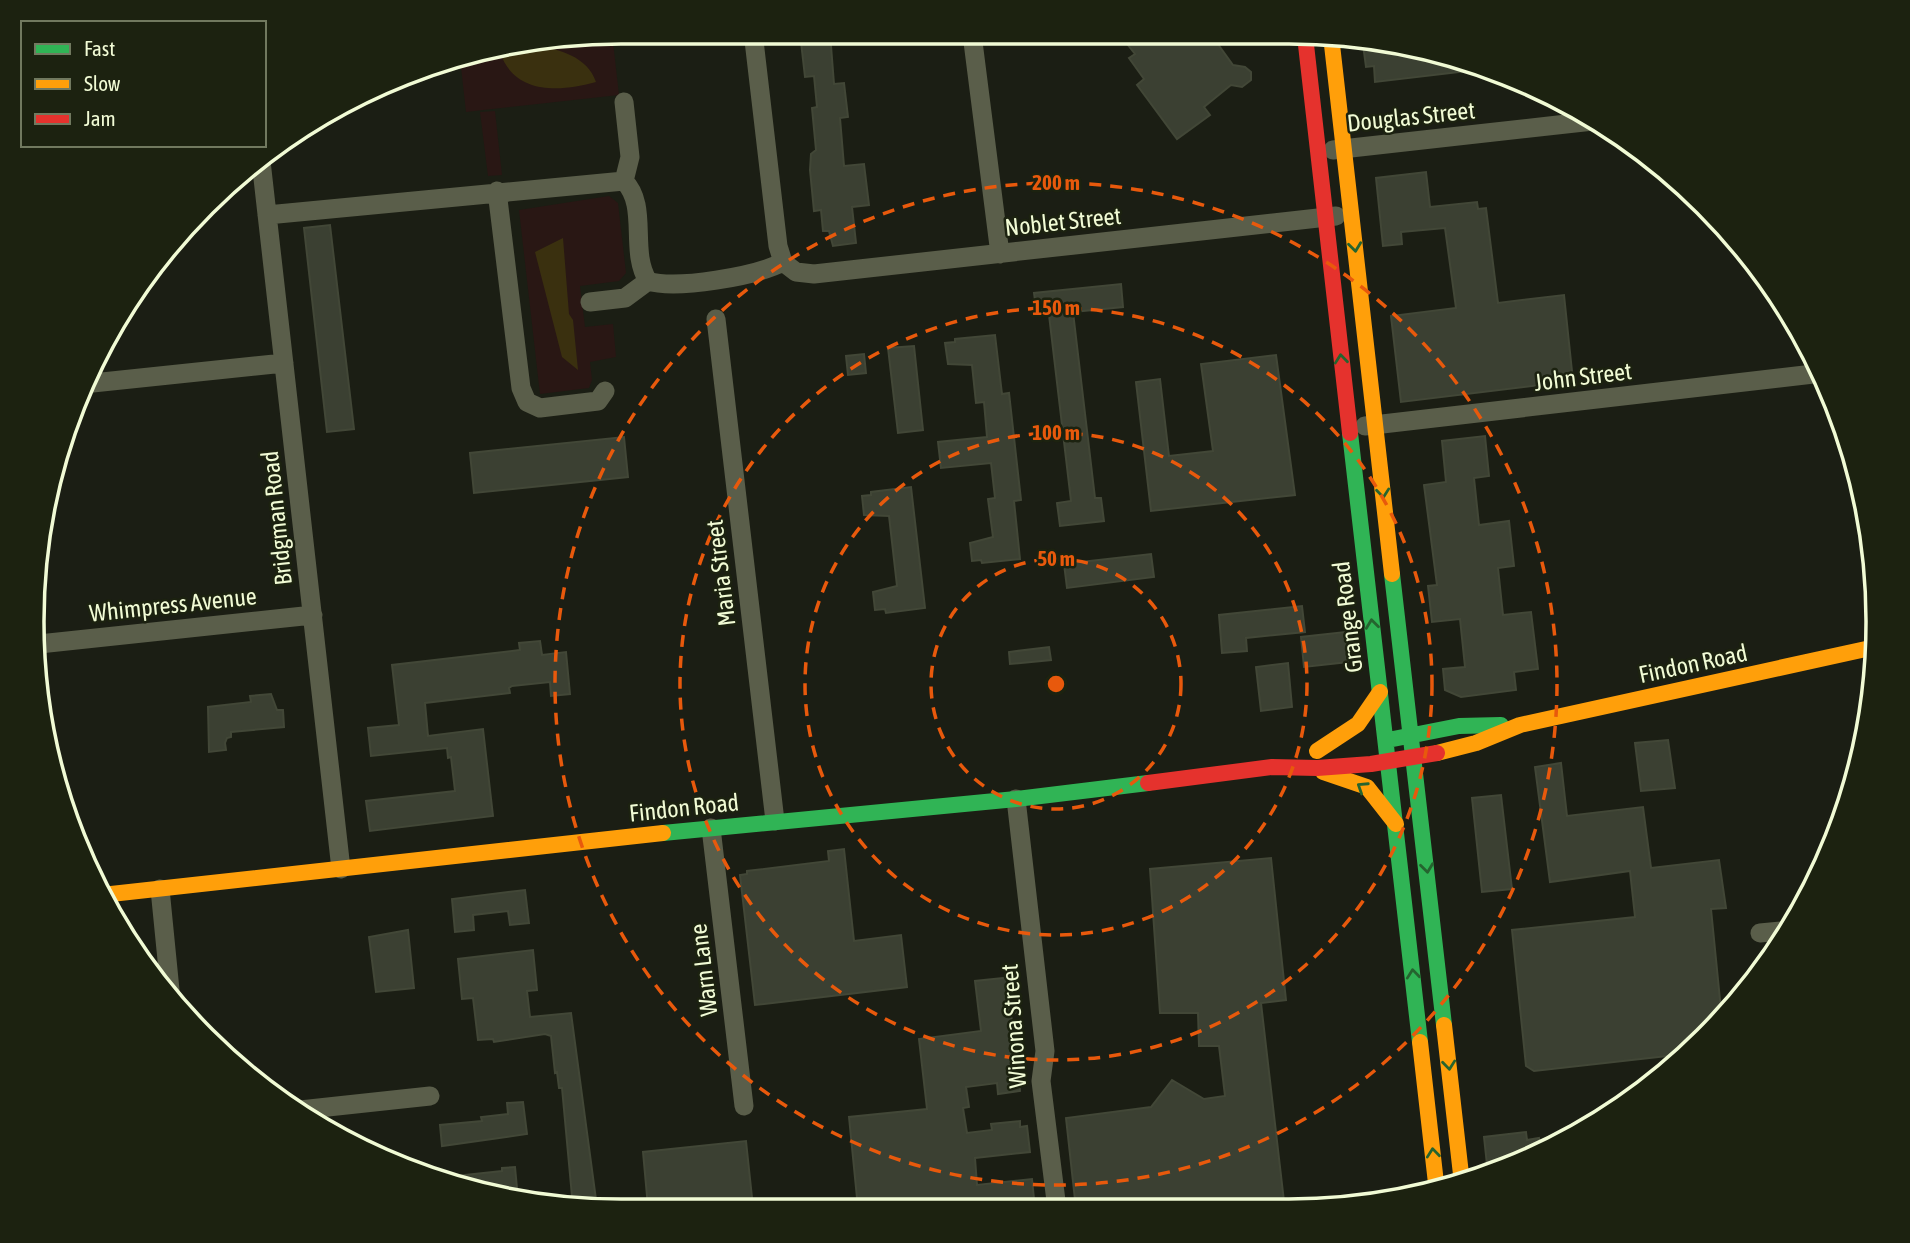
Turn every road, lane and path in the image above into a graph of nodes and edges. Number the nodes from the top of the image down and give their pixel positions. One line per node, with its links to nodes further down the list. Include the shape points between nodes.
1 (754, 44): 16 (street)
2 (973, 44): 15 (street)
3 (1306, 44): 8 (main road, Grange Road)
4 (1332, 46): 7 (main road, Grange Road)
5 (624, 102): 10 (street, via 630,157)
6 (1579, 123): 7 (street, Douglas Street)
7 (1344, 149): 8 (street, Douglas Street); 12 (main road, Grange Road)
8 (1318, 152): 14 (main road, Grange Road)
9 (262, 170): 13 (street, Bridgman Road)
10 (624, 181): 11 (street); 17 (street, via 635,199 641,267)
11 (498, 191): 13 (street); 23 (street, via 521,388 527,402 540,408 598,401)
12 (1351, 214): 14 (street, Noblet Street); 24 (main road, Grange Road, one-way to 24)
13 (267, 215): 20 (street, Bridgman Road)
14 (1325, 217): 15 (street, Noblet Street); 25 (main road, Grange Road, one-way to 14)
15 (1000, 254): 16 (street, Noblet Street, via 814,274 796,271)
16 (783, 262): 17 (street, via 751,274 667,284)
17 (648, 281): 18 (street, via 625,298)
18 (590, 302)
19 (716, 319): 45 (street, Maria Street)
20 (284, 363): 22 (street); 26 (street, Bridgman Road)
21 (1811, 374): 24 (street, John Street)
22 (96, 383)
23 (605, 391)
24 (1376, 425): 25 (street, John Street); 29 (main road, Grange Road, one-way to 29)
25 (1349, 427): 30 (main road, Grange Road, one-way to 25)
26 (313, 615): 27 (street, Whimpress Avenue); 48 (street, Bridgman Road)
27 (45, 643)
28 (1865, 649): 33 (main road, Findon Road)
29 (1403, 682): 31 (main road); 35 (main road, Grange Road)
30 (1380, 692): 36 (main road, Grange Road); 38 (main road, via 1358,724)
31 (1420, 701)
32 (1438, 715): 34 (main road)
33 (1520, 725): 34 (main road, Findon Road); 37 (main road, Findon Road)
34 (1459, 726): 35 (main road, Findon Road)
35 (1411, 735): 36 (main road, Findon Road); 39 (main road, Grange Road)
36 (1371, 742): 38 (main road, Findon Road); 40 (main road, Grange Road)
37 (1469, 745): 39 (main road, Findon Road); 44 (main road, via 1436,771)
38 (1317, 751): 41 (main road, Findon Road, via 1299,754)
39 (1414, 756): 40 (main road, Findon Road); 44 (main road, Grange Road)
40 (1388, 760): 42 (main road, Findon Road); 46 (main road, Grange Road)
41 (1272, 768): 42 (main road, Findon Road); 43 (main road, Findon Road)
42 (1314, 770): 46 (main road, one-way to 42, via 1367,788)
43 (1016, 799): 45 (main road, Findon Road); 62 (street, Winona Street, via 1045,1051 1041,1081)
44 (1419, 800): 55 (main road, Grange Road, one-way to 55)
45 (775, 821): 47 (main road, Findon Road)
46 (1396, 825): 58 (main road, Grange Road, one-way to 46)
47 (712, 828): 48 (main road, Findon Road); 56 (street, Warn Lane)
48 (341, 869): 49 (main road, Findon Road)
49 (160, 889): 50 (main road, Findon Road); 53 (street)
50 (112, 894)
51 (1776, 931): 52 (street)
52 (1760, 933)
53 (169, 980)
54 (430, 1096): 57 (street)
55 (1453, 1104): 58 (main road); 59 (main road, Grange Road)
56 (744, 1106)
57 (317, 1112)
58 (1429, 1114): 59 (main road); 61 (main road, Grange Road, one-way to 58)
59 (1457, 1132): 60 (main road, Grange Road)
60 (1461, 1173)
61 (1436, 1180)
62 (1056, 1199)

